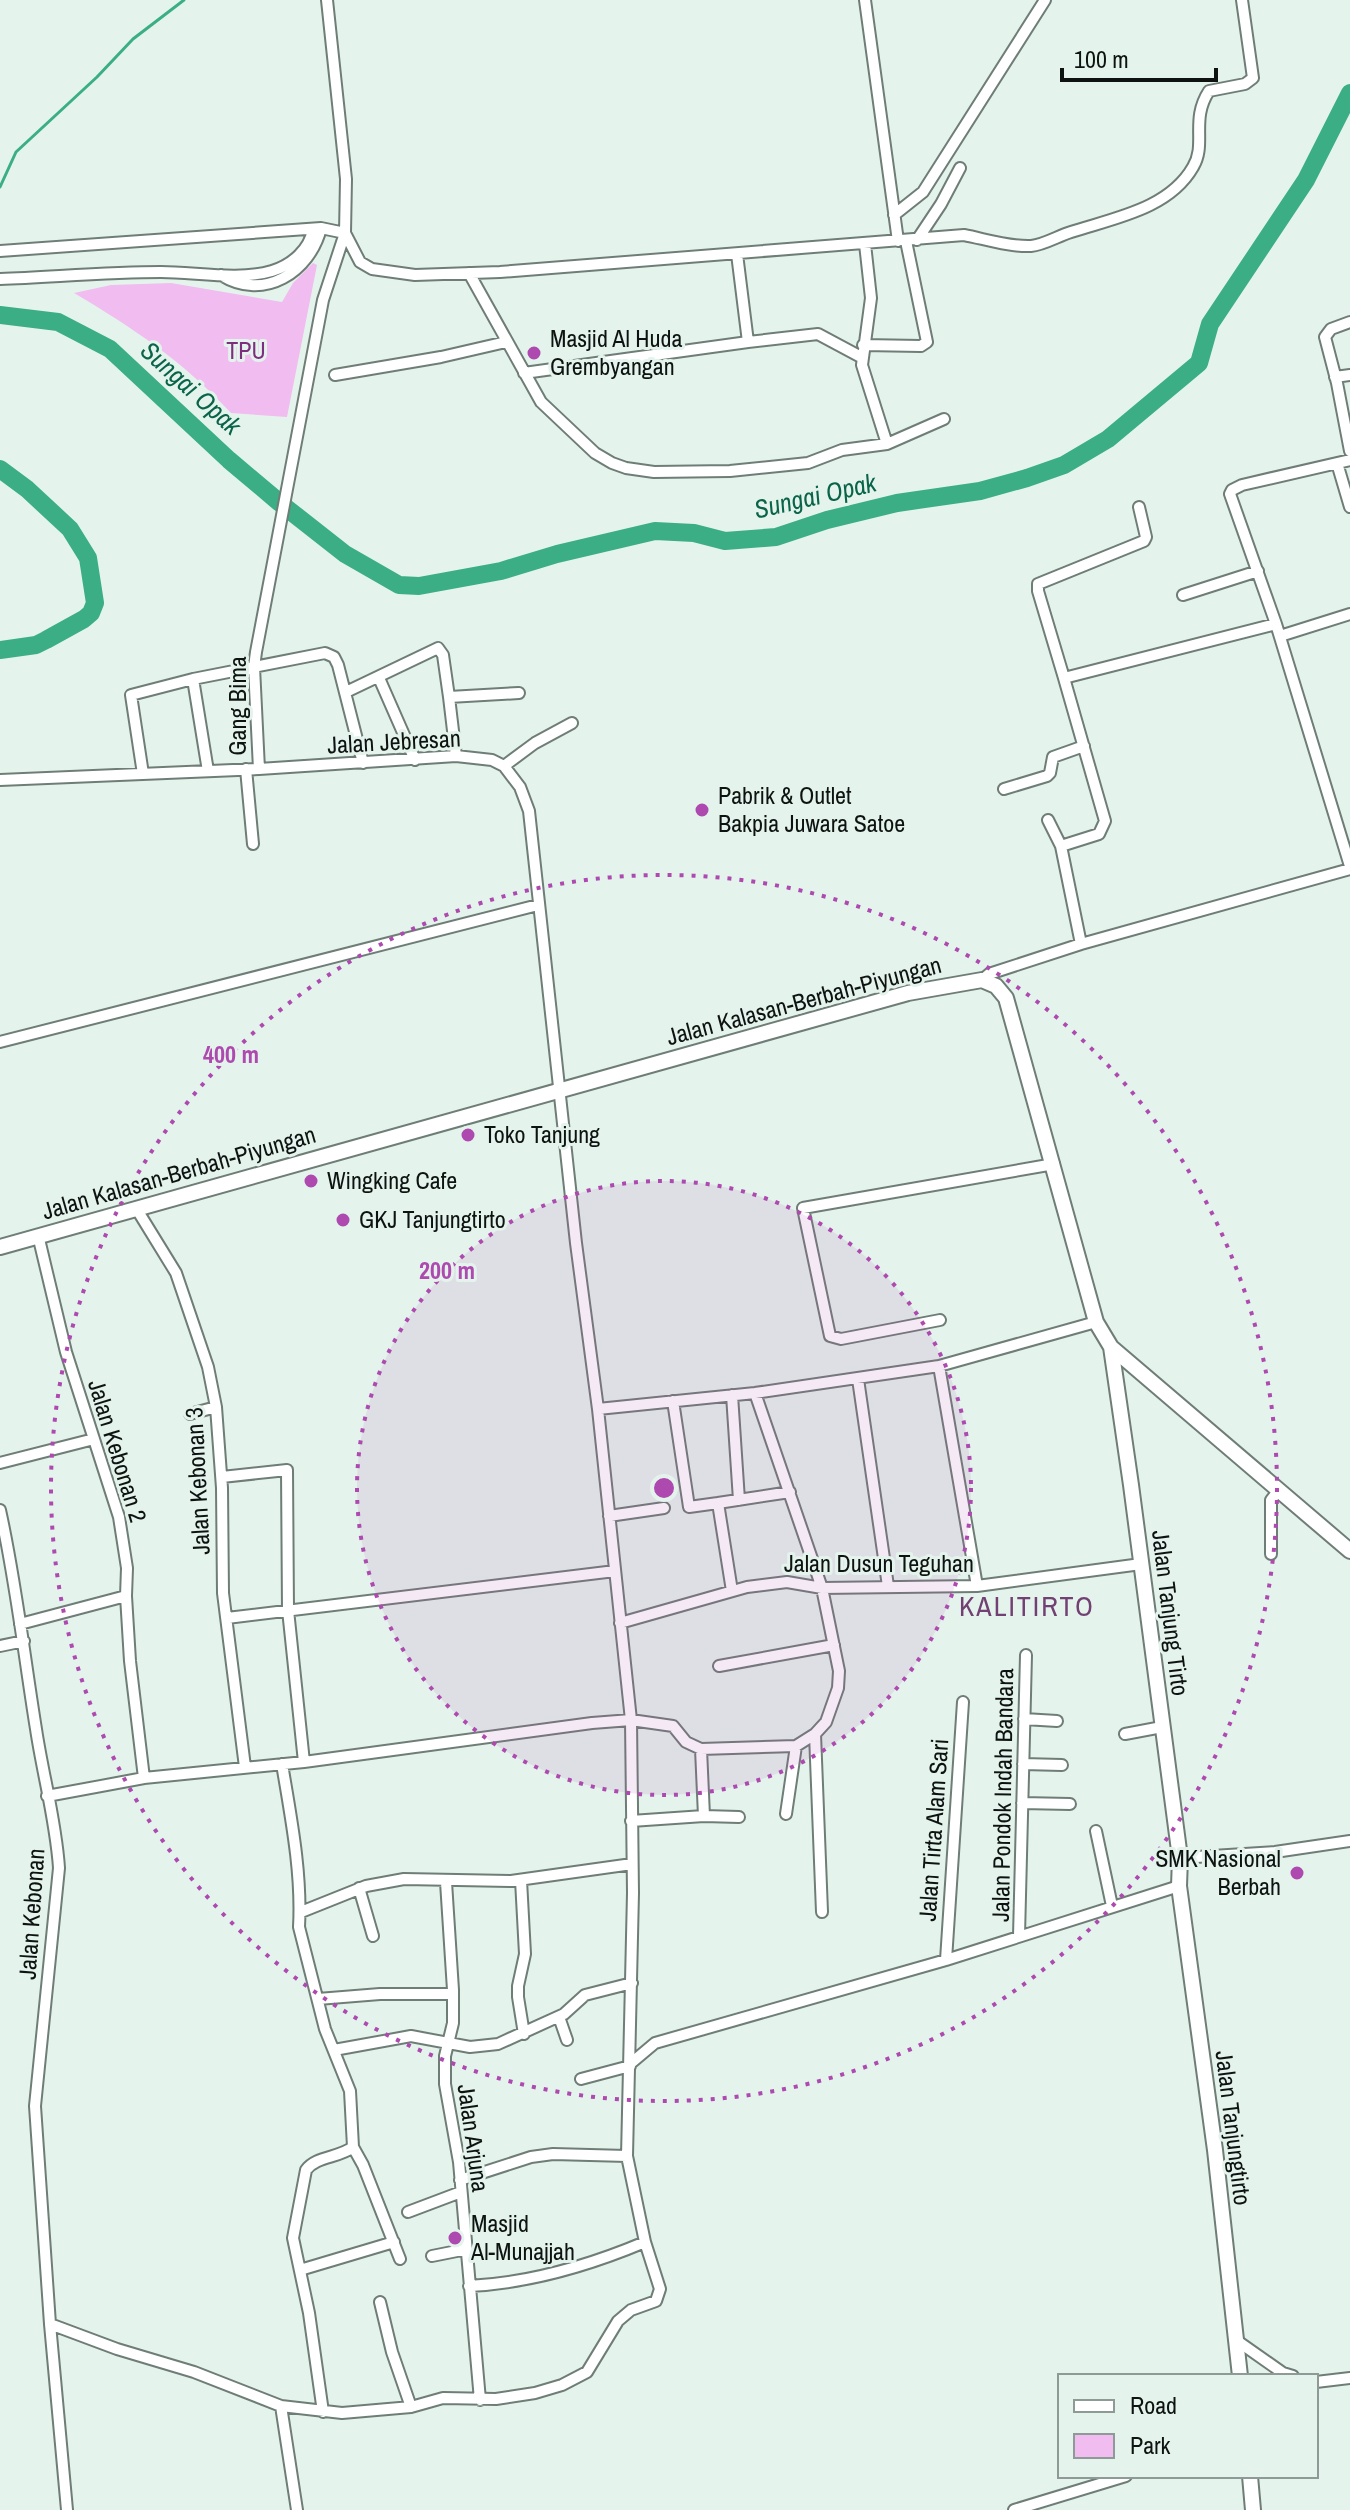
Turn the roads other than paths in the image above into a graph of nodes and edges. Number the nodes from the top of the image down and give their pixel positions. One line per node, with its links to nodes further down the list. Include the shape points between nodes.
1 (327, 0): 8 (street, Gang Bima, via 346,179)
2 (865, 0): 6 (street)
3 (1045, 0): 6 (street, via 923,192)
4 (1242, 0): 9 (street, via 1253,78 1206,95 1197,123 1200,155 1172,192 1135,213 1036,245 964,235)
5 (960, 168): 9 (street, via 941,204)
6 (894, 215): 9 (street)
7 (317, 228): 8 (street); 11 (street); 14 (street, via 317,246 310,256 269,284 250,285 220,274 159,272)
8 (345, 233): 13 (street, via 360,262 372,269 415,275); 36 (street, Gang Bima, via 323,300)
9 (907, 241): 10 (street); 18 (street, via 927,342)
10 (865, 244): 12 (street); 18 (street, via 871,298)
11 (0, 251)
12 (737, 254): 13 (street); 17 (street)
13 (469, 273): 16 (street)
14 (0, 279)
15 (1350, 322): 23 (street, via 1325,337)
16 (506, 342): 20 (street); 21 (street)
17 (748, 342): 19 (street, via 818,334); 20 (street)
18 (863, 345): 19 (street)
19 (861, 357): 25 (street)
20 (524, 373): 25 (street, via 541,402 580,440 626,468 746,469 819,461)
21 (335, 375)
22 (1350, 375): 23 (street)
23 (1335, 377): 26 (street)
24 (944, 419): 25 (street)
25 (886, 441)
26 (1350, 451)
27 (1350, 460): 28 (street)
28 (1337, 463): 30 (street); 31 (street, via 1232,490 1231,501)
29 (1139, 507): 38 (street, via 1144,541 1038,584)
30 (1350, 507)
31 (1258, 571): 32 (street); 34 (street)
32 (1183, 595)
33 (1350, 614): 35 (street)
34 (1276, 624): 35 (street); 38 (street)
35 (1280, 636): 58 (street)
36 (254, 667): 39 (street); 40 (street, via 331,654); 50 (street, Gang Bima)
37 (379, 678): 40 (street); 42 (street, via 439,648); 46 (street)
38 (1064, 678): 44 (street)
39 (193, 679): 51 (street); 52 (street, via 131,695)
40 (346, 692): 47 (street)
41 (519, 693): 42 (street)
42 (449, 697): 45 (street)
43 (572, 723): 48 (street)
44 (1084, 746): 54 (street, via 1053,757 1047,776); 57 (street, via 1104,824 1099,834)
45 (456, 756): 46 (street, Jalan Jebresan); 48 (street, Jalan Jebresan)
46 (415, 760): 47 (street, Jalan Jebresan)
47 (363, 763): 50 (street, Jalan Jebresan)
48 (504, 766): 59 (street, via 529,811)
49 (246, 769): 50 (street, Jalan Jebresan); 51 (street, Jalan Jebresan); 56 (street)
50 (259, 769)
51 (208, 771): 52 (street, Jalan Jebresan)
52 (143, 774): 53 (street, Jalan Jebresan)
53 (0, 780)
54 (1004, 789)
55 (1048, 820): 57 (street)
56 (253, 844)
57 (1061, 846): 60 (street)
58 (1350, 868): 60 (street)
59 (538, 905): 62 (street); 63 (street)
60 (1081, 944): 61 (street)
61 (982, 980): 63 (street, Jalan Kalasan-Berbah-Piyungan, via 908,993); 64 (street, via 1006,998)
62 (0, 1042)
63 (558, 1090): 65 (street, Jalan Kalasan-Berbah-Piyungan); 79 (street)
64 (1054, 1164): 68 (street, via 803,1208 830,1336 841,1339); 69 (street)
65 (136, 1208): 66 (street, Jalan Kalasan-Berbah-Piyungan); 78 (street, Jalan Kebonan 3, via 176,1273)
66 (38, 1235): 67 (street, Jalan Kalasan-Berbah-Piyungan); 81 (street, Jalan Kebonan 2)
67 (0, 1247)
68 (940, 1320)
69 (1096, 1322): 70 (street); 71 (street)
70 (1111, 1347): 72 (street); 73 (street, Jalan Tanjung Tirto)
71 (939, 1366): 74 (street); 96 (street)
72 (1134, 1366): 73 (street); 84 (street)
73 (1116, 1375): 93 (street, Jalan Tanjung Tirto)
74 (858, 1379): 75 (street); 95 (street)
75 (755, 1393): 76 (street); 85 (street)
76 (732, 1395): 77 (street); 86 (street)
77 (673, 1401): 79 (street); 87 (street, via 689,1507)
78 (216, 1407): 80 (street); 83 (street, Jalan Kebonan 3)
79 (598, 1409): 90 (street)
80 (190, 1414)
81 (94, 1439): 82 (street); 99 (street, Jalan Kebonan 2, via 119,1517)
82 (0, 1463)
83 (222, 1477): 100 (street, via 287,1470); 101 (street, Jalan Kebonan 3)
84 (1279, 1490): 91 (street); 92 (street, via 1271,1500)
85 (790, 1492): 86 (street); 97 (street)
86 (739, 1500): 87 (street)
87 (718, 1503): 98 (street)
88 (664, 1508): 90 (street)
89 (0, 1510): 103 (street, Jalan Kebonan)
90 (609, 1516): 94 (street)
91 (1350, 1551)
92 (1271, 1554)
93 (1141, 1564): 96 (street, Jalan Dusun Teguhan); 113 (street, Jalan Tanjung Tirto)
94 (615, 1571): 100 (street); 102 (street)
95 (888, 1586): 96 (street, Jalan Dusun Teguhan); 97 (street, Jalan Dusun Teguhan)
96 (977, 1586)
97 (822, 1588): 98 (street, Jalan Dusun Teguhan, via 787,1582); 105 (street)
98 (732, 1591): 102 (street, Jalan Dusun Teguhan)
99 (126, 1596): 103 (street); 123 (street, Jalan Kebonan 2)
100 (288, 1610): 101 (street); 118 (street)
101 (227, 1618): 122 (street, Jalan Kebonan 3)
102 (620, 1623): 111 (street)
103 (20, 1624): 104 (street, Jalan Kebonan)
104 (24, 1641): 106 (street); 124 (street, Jalan Kebonan)
105 (834, 1645): 108 (street); 114 (street, via 838,1688 826,1722)
106 (0, 1646)
107 (1026, 1655): 110 (street, Jalan Pondok Indah Bandara)
108 (719, 1666)
109 (963, 1702): 144 (street, Jalan Tirta Alam Sari)
110 (1024, 1719): 112 (street); 120 (street, Jalan Pondok Indah Bandara)
111 (631, 1720): 117 (street, via 673,1726); 118 (street); 130 (street)
112 (1057, 1721)
113 (1162, 1727): 115 (street); 133 (street, Jalan Tanjung Tirto)
114 (815, 1734): 116 (street); 141 (street)
115 (1125, 1734)
116 (796, 1746): 117 (street); 127 (street)
117 (701, 1749): 128 (street)
118 (304, 1762): 119 (street)
119 (282, 1764): 122 (street); 140 (street)
120 (1023, 1764): 121 (street); 125 (street, Jalan Pondok Indah Bandara)
121 (1062, 1765)
122 (245, 1767): 123 (street)
123 (144, 1778): 124 (street)
124 (47, 1796): 169 (street, Jalan Kebonan, via 59,1868 35,2106)
125 (1022, 1803): 126 (street); 143 (street, Jalan Pondok Indah Bandara)
126 (1070, 1804)
127 (786, 1814)
128 (704, 1816): 129 (street); 130 (street)
129 (739, 1817)
130 (631, 1821): 134 (street)
131 (1096, 1831): 139 (street)
132 (1350, 1841): 133 (street)
133 (1180, 1858): 137 (street, Jalan Tanjung Tirto)
134 (632, 1864): 135 (street); 145 (street)
135 (521, 1880): 136 (street); 150 (street, via 525,1954 518,1997)
136 (446, 1882): 138 (street, via 404,1879); 146 (street, Jalan Arjuna)
137 (1179, 1886): 139 (street); 170 (street, Jalan Tanjungtirto)
138 (359, 1888): 140 (street); 142 (street)
139 (1112, 1906): 143 (street)
140 (301, 1912): 147 (street, via 299,1927)
141 (822, 1912)
142 (373, 1936)
143 (1019, 1936): 144 (street)
144 (946, 1960): 153 (street)
145 (632, 1983): 148 (street, via 585,1995); 149 (street)
146 (453, 1994): 147 (street); 152 (street, Jalan Arjuna)
147 (318, 1999): 154 (street)
148 (559, 2017): 150 (street); 151 (street)
149 (631, 2023): 153 (street, via 637,2035); 155 (street)
150 (524, 2034): 152 (street, via 483,2047)
151 (567, 2040)
152 (448, 2041): 154 (street, via 411,2036); 159 (street, Jalan Arjuna, via 445,2084)
153 (655, 2043): 155 (street)
154 (334, 2050): 157 (street, via 350,2091)
155 (630, 2065): 156 (street); 158 (street)
156 (581, 2079)
157 (353, 2147): 161 (street); 166 (street, via 309,2164 306,2170 293,2238)
158 (627, 2156): 159 (street, via 531,2157); 162 (street)
159 (461, 2186): 160 (street); 163 (street, Jalan Arjuna)
160 (408, 2212)
161 (394, 2242): 165 (street); 166 (street)
162 (645, 2242): 167 (street, via 559,2273); 175 (street, via 660,2289 658,2299 618,2321 587,2372 535,2393)
163 (467, 2249): 164 (street); 167 (street, Jalan Arjuna)
164 (432, 2256)
165 (400, 2259)
166 (300, 2270): 178 (street)
167 (469, 2286): 175 (street, Jalan Arjuna)
168 (380, 2302): 177 (street)
169 (50, 2324): 176 (street); 181 (street, Jalan Kebonan)
170 (1236, 2340): 171 (street, Jalan Tanjungtirto); 172 (street)
171 (1240, 2374)
172 (1286, 2374)
173 (1350, 2378): 174 (street)
174 (1318, 2382)
175 (480, 2400): 177 (street, via 443,2398)
176 (281, 2406): 178 (street); 182 (street)
177 (411, 2407): 178 (street)
178 (323, 2412)
179 (1119, 2478): 183 (street)
180 (1250, 2478): 184 (street)
181 (67, 2510)
182 (297, 2510)
183 (1014, 2510)
184 (1253, 2510)

